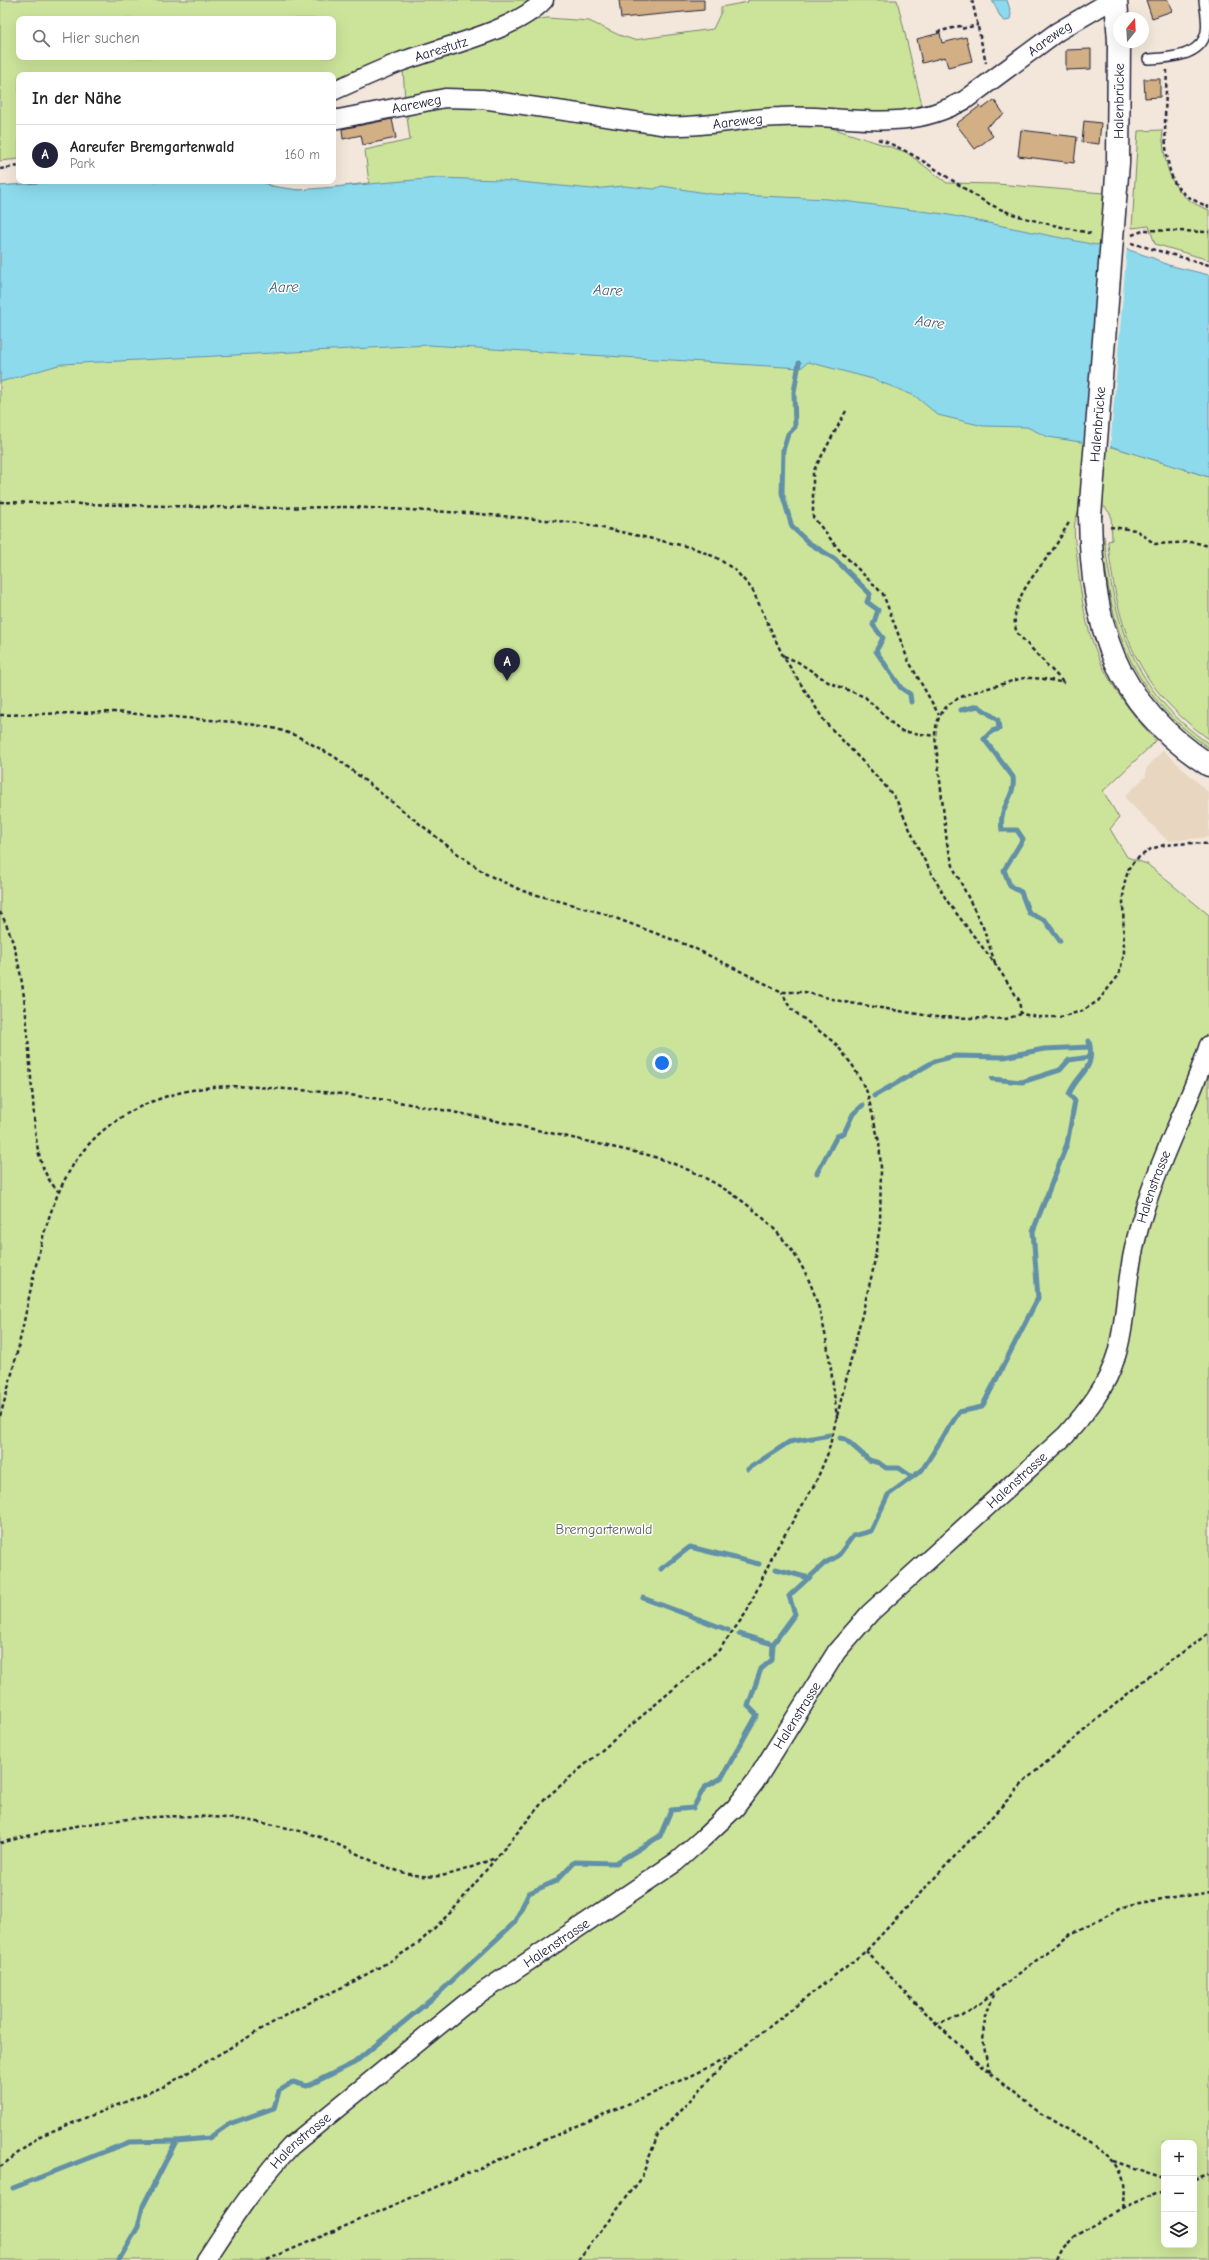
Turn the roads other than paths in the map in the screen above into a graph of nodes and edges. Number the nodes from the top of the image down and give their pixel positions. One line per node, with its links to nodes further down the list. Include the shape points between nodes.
1 (544, 0): 8 (street, Aarestutz, via 536,9 511,24 399,63)
2 (1112, 0): 9 (street, Aareweg, via 1057,32 952,107 928,115 878,122 806,116 697,126 668,126 482,99 445,98)
3 (1116, 0): 5 (main road, Halenbrücke)
4 (1204, 0): 7 (lane, via 1206,28 1203,38 1193,50 1168,58)
5 (1117, 12)
6 (1119, 48): 10 (main road, Halenbrücke, bridge, via 1118,163 1082,516 1101,622 1109,648 1124,679 1165,732)
7 (1148, 59)
8 (336, 90)
9 (336, 119)
10 (1209, 765)
11 (1209, 1044): 12 (street, Halenstrasse, via 1197,1081 1153,1185 1137,1233 1123,1331 1116,1357 1107,1378 1082,1416 1066,1435 870,1612 850,1634 836,1651 755,1782 734,1808 676,1862 465,2004 291,2146 243,2202)
12 (206, 2260)

